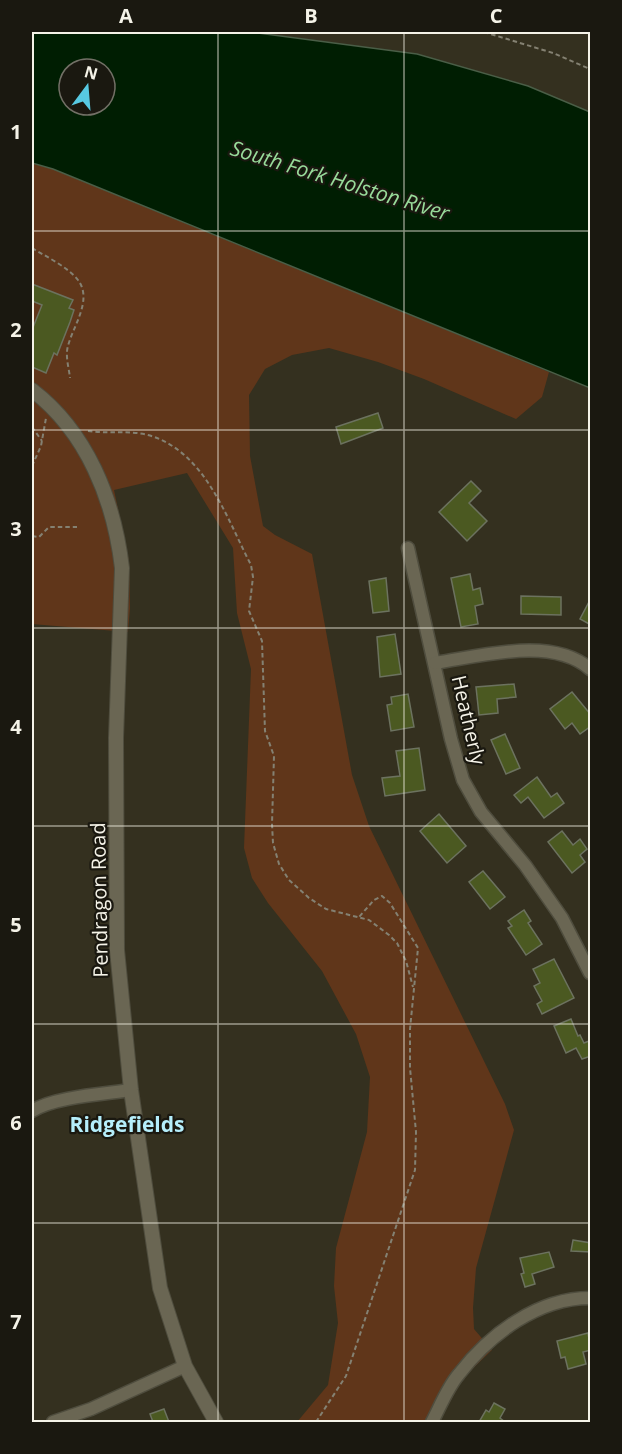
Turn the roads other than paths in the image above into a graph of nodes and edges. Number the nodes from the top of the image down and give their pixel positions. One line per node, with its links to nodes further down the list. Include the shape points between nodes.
1 (32, 390): 6 (street, Pendragon Road, via 77,438 111,506 119,540 122,568 116,738 117,950)
2 (408, 548): 3 (street, Heatherly)
3 (435, 663): 4 (street, via 535,650 569,655); 5 (street, Heatherly, via 463,780 481,812 562,918)
4 (591, 669)
5 (591, 973)
6 (131, 1090): 7 (street); 9 (street, Pendragon Road, via 160,1288)
7 (34, 1105)
8 (591, 1298): 12 (street, via 554,1304 525,1315 494,1337 458,1374)
9 (185, 1366): 10 (street); 11 (street, Pendragon Road)
10 (53, 1422)
11 (216, 1422)
12 (432, 1422)

